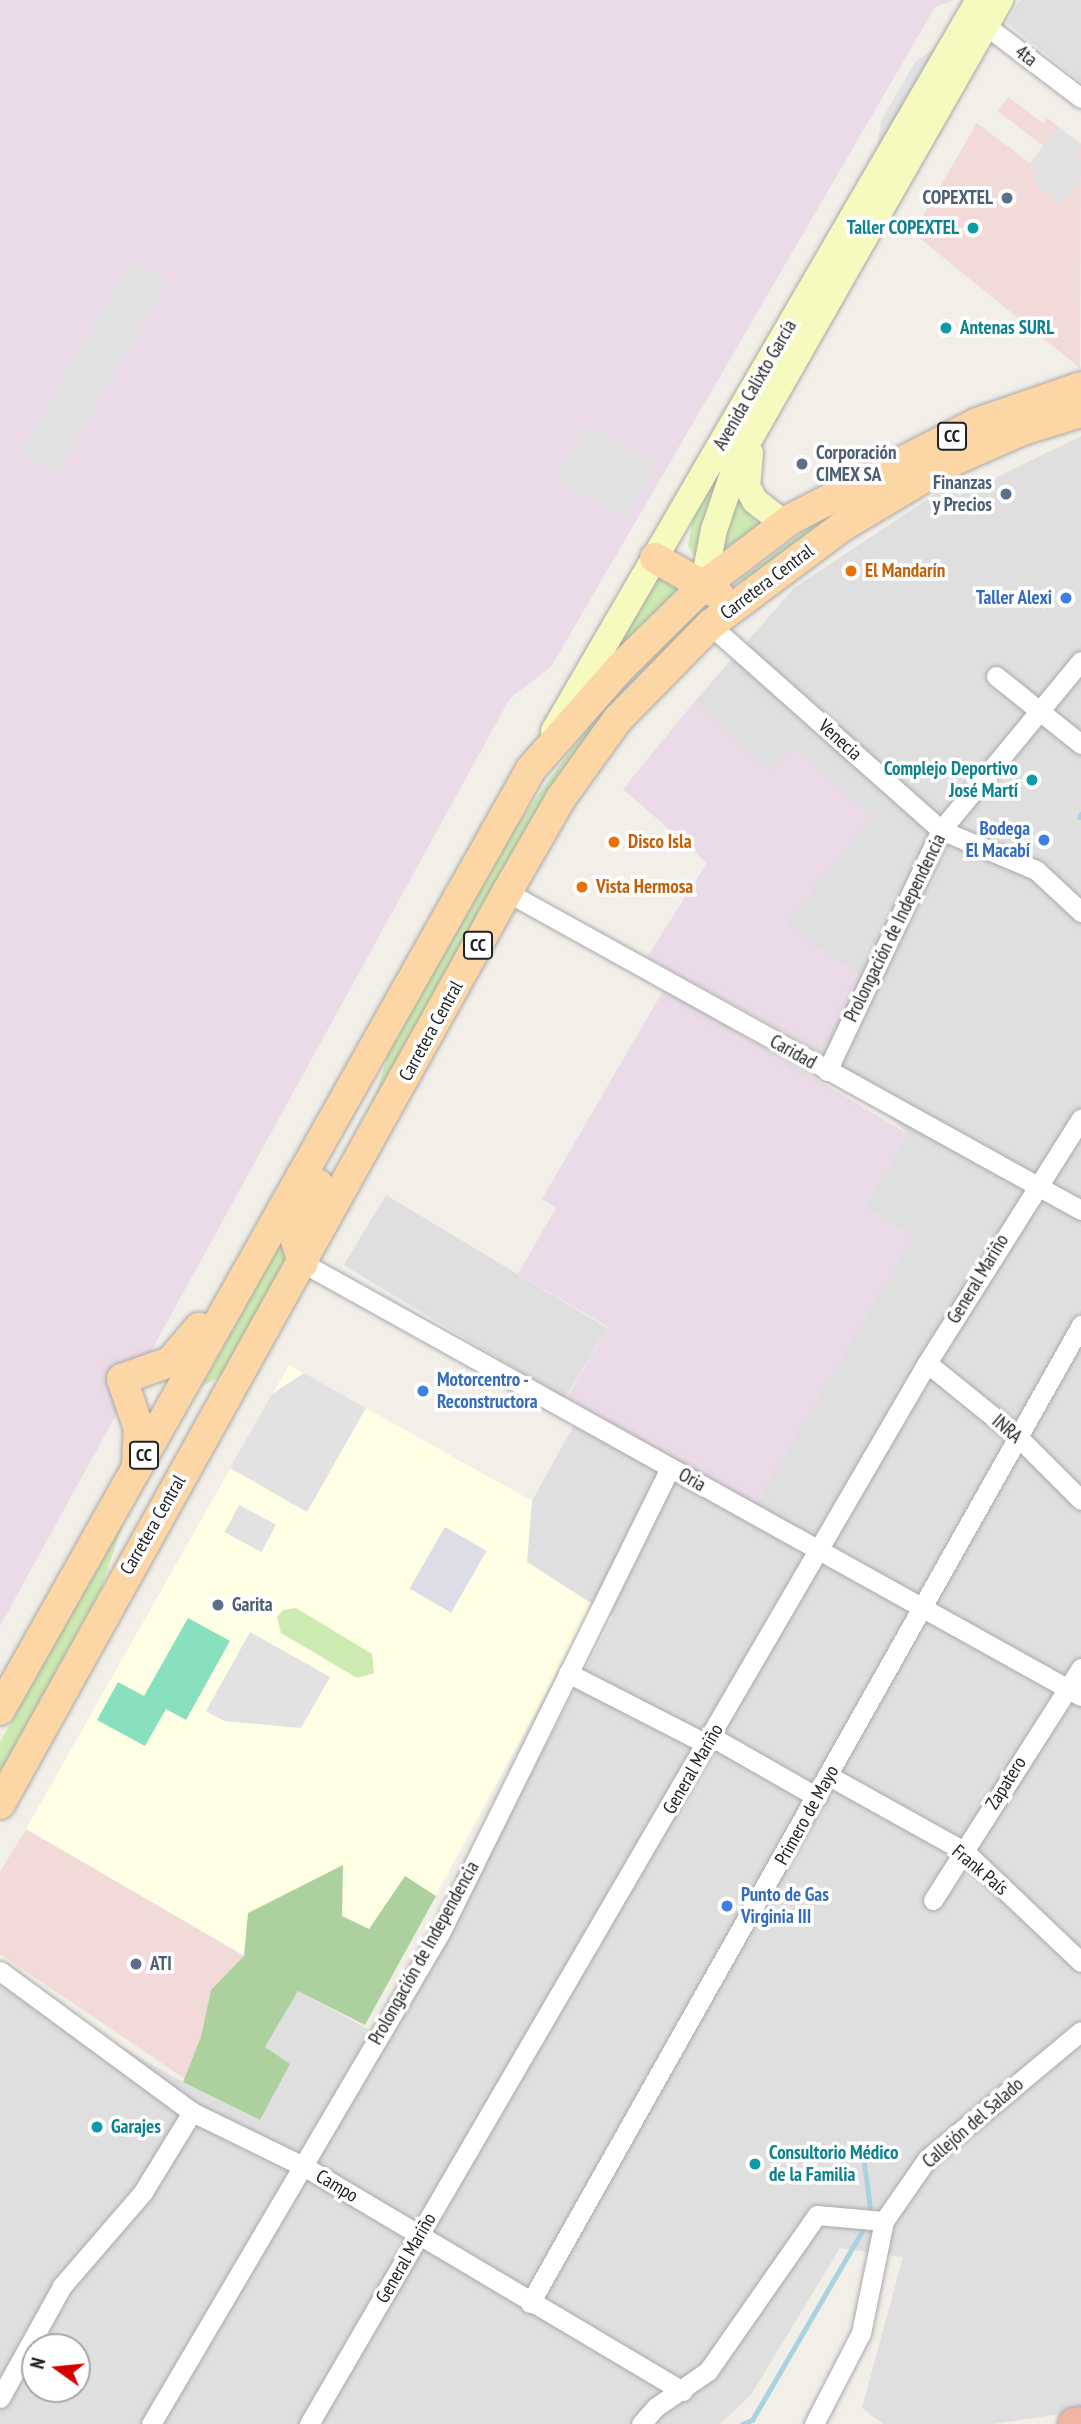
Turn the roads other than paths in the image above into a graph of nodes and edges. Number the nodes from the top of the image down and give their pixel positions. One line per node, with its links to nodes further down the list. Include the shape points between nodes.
1 (1000, 0): 2 (main road, Avenida Calixto García)
2 (978, 13): 3 (street, 4ta); 6 (main road, Avenida Calixto García); 11 (main road, Avenida Calixto García)
3 (1081, 98)
4 (1081, 387): 7 (main road, Carretera Central / CC)
5 (1081, 412): 7 (main road, Carretera Central / CC)
6 (758, 424): 9 (main road, via 746,469 747,486 768,513); 12 (main road, Avenida Calixto García, via 730,483)
7 (981, 435): 8 (main road, Carretera Central / CC); 10 (main road, Carretera Central / CC)
8 (828, 498): 9 (main road, Carretera Central / CC); 10 (main road)
9 (791, 519): 12 (main road, Carretera Central / CC)
10 (843, 526): 13 (main road, Carretera Central / CC)
11 (654, 558): 12 (main road); 20 (main road, Avenida Calixto García)
12 (703, 586): 13 (main road); 18 (main road, via 687,634); 20 (main road, Carretera Central / CC, via 621,667)
13 (743, 597): 14 (main road, Carretera Central / CC)
14 (710, 625): 18 (main road, Carretera Central / CC); 21 (street, Venecia)
15 (1081, 661): 17 (street, Prolongación de Independencia)
16 (996, 676): 17 (street)
17 (1037, 713): 19 (street); 21 (street, Prolongación de Independencia)
18 (618, 719): 22 (main road, Carretera Central / CC, via 561,798)
19 (1081, 744)
20 (531, 769): 24 (main road, Carretera Central / CC)
21 (941, 830): 23 (street, Venecia, via 1036,870); 25 (street, Prolongación de Independencia)
22 (506, 892): 25 (street, Caridad); 29 (main road, Carretera Central / CC)
23 (1081, 912)
24 (377, 1042): 29 (main road, via 354,1119 299,1223 296,1240); 30 (main road, Carretera Central / CC)
25 (827, 1071): 27 (street, Caridad)
26 (1081, 1118): 27 (street, General Mariño)
27 (1035, 1184): 28 (street, Caridad); 32 (street, General Mariño)
28 (1081, 1210)
29 (303, 1263): 35 (main road, Carretera Central / CC); 36 (street, Oria)
30 (246, 1274): 33 (main road, Carretera Central / CC); 37 (main road, via 225,1288 181,1354 155,1369 122,1379 139,1429)
31 (1081, 1325): 34 (street, Primero de Mayo)
32 (928, 1363): 34 (street, INRA); 39 (street, General Mariño)
33 (166, 1416): 35 (main road); 37 (main road, Carretera Central / CC)
34 (1016, 1435): 38 (street, INRA); 40 (street, Primero de Mayo)
35 (203, 1438): 48 (main road, Carretera Central / CC)
36 (670, 1468): 39 (street, Oria); 42 (street, Prolongación de Independencia)
37 (134, 1473): 44 (main road, Carretera Central / CC)
38 (1081, 1500)
39 (821, 1552): 40 (street, Oria); 45 (street, General Mariño)
40 (921, 1607): 43 (street, Oria); 46 (street, Primero de Mayo)
41 (1081, 1668): 43 (street, Zapatero)
42 (568, 1673): 45 (street, via 699,1741); 55 (street, Prolongación de Independencia, via 440,1933)
43 (1073, 1692): 49 (street, Zapatero)
44 (0, 1710)
45 (709, 1741): 47 (street, via 719,1741); 57 (street, General Mariño)
46 (829, 1776): 47 (street, Primero de Mayo); 49 (street, Frank País)
47 (817, 1797): 58 (street, Primero de Mayo)
48 (0, 1804)
49 (964, 1851): 50 (street, Zapatero); 51 (street, Frank País)
50 (933, 1900)
51 (1081, 1962)
52 (0, 1970): 54 (street, Campo)
53 (1081, 2031): 56 (street, Callejón del Salado, via 927,2159)
54 (192, 2112): 55 (street, Campo); 60 (street, via 143,2192 62,2286)
55 (304, 2167): 57 (street, Campo); 62 (street, Prolongación de Independencia)
56 (884, 2221): 59 (street, via 817,2215 708,2371); 65 (street, Callejón del Salado, via 861,2333)
57 (419, 2234): 58 (street, Campo); 63 (street, General Mariño)
58 (530, 2303): 59 (street, Campo)
59 (683, 2391): 64 (street, via 656,2407)
60 (0, 2398)
61 (1081, 2423): 66 (highway)
62 (150, 2424)
63 (309, 2424)
64 (640, 2424)
65 (814, 2424)
66 (1074, 2424)

